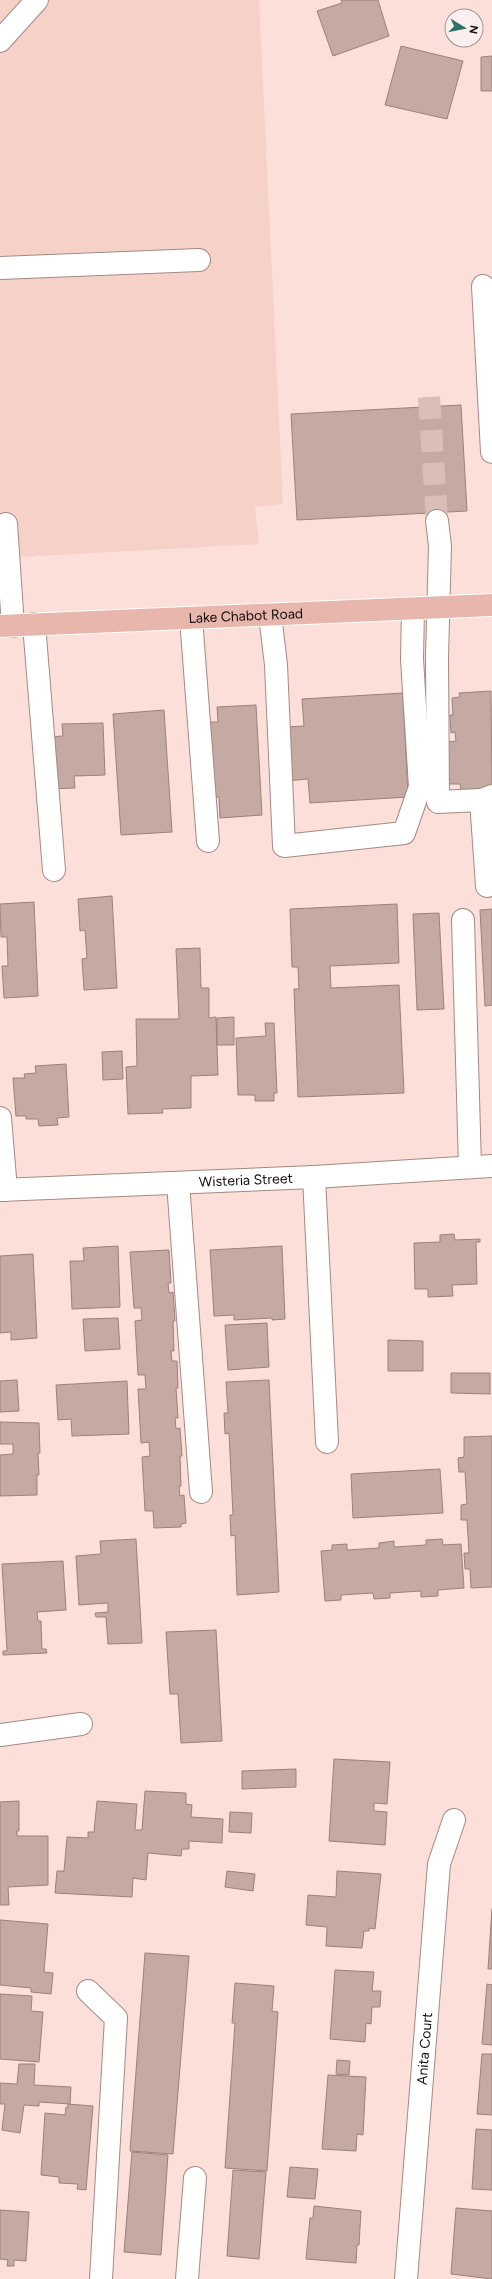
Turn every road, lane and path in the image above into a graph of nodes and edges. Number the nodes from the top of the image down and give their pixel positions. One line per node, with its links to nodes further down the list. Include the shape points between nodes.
1 (37, 0): 2 (street)
2 (0, 41)
3 (199, 260): 4 (street)
4 (0, 268)
5 (483, 286): 6 (street)
6 (492, 452)
7 (437, 521): 10 (street, via 440,546)
8 (6, 524): 15 (street)
9 (492, 605): 10 (main road, Lake Chabot Road)
10 (438, 608): 11 (main road, Lake Chabot Road); 16 (street, via 438,802)
11 (414, 609): 12 (main road, Lake Chabot Road); 12 (street, via 412,659 420,787 404,833 284,846 276,665)
12 (270, 615): 13 (main road, Lake Chabot Road)
13 (191, 618): 14 (main road, Lake Chabot Road); 17 (street)
14 (34, 624): 15 (main road, Lake Chabot Road); 18 (street)
15 (6, 626)
16 (487, 798): 19 (street)
17 (208, 841)
18 (54, 870)
19 (487, 886)
20 (463, 920): 23 (street)
21 (0, 1118): 26 (street)
22 (492, 1166): 23 (street, Wisteria Street)
23 (470, 1167): 24 (street, Wisteria Street)
24 (314, 1177): 25 (street, Wisteria Street); 27 (street)
25 (178, 1183): 26 (street, Wisteria Street); 28 (street)
26 (3, 1190)
27 (327, 1442)
28 (201, 1492)
29 (81, 1724): 30 (street)
30 (0, 1735)
31 (454, 1820): 36 (street, Anita Court, via 439,1864)
32 (88, 1991): 34 (street, via 116,2018)
33 (195, 2178): 35 (street)
34 (101, 2279)
35 (187, 2279)
36 (406, 2279)

